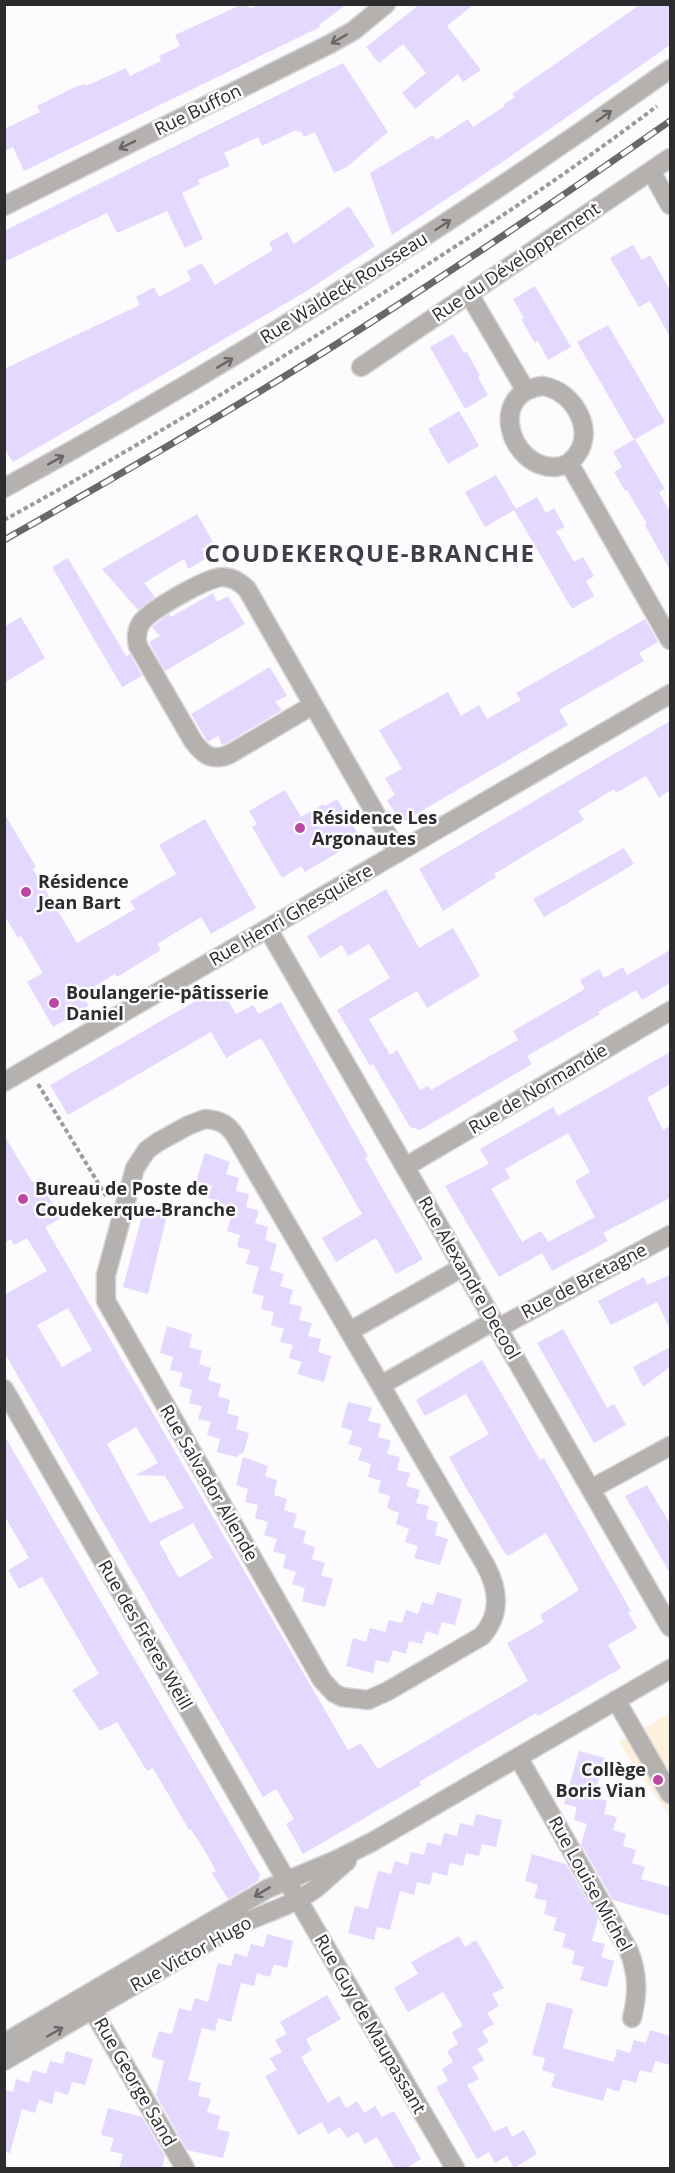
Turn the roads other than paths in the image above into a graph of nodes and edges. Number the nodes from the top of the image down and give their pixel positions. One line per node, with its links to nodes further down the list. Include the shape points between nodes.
1 (386, 4): 6 (street, Rue Buffon, one-way to 6, via 330,44)
2 (670, 69): 11 (street, Rue Waldeck Rousseau, one-way to 2, via 326,301)
3 (670, 158): 4 (street, Rue du Développement)
4 (651, 171): 5 (street); 7 (street, Rue du Développement)
5 (670, 205)
6 (4, 206)
7 (469, 294): 8 (street, Rue du Développement); 9 (street)
8 (361, 367)
9 (526, 391): 10 (street, via 543,386 556,390 568,397 576,409 584,437 580,450); 10 (street, via 515,401 510,414 510,428 516,441 525,454 542,465)
10 (569, 463): 12 (street)
11 (4, 488)
12 (670, 640)
13 (670, 694): 15 (street, Rue Henri Ghesquière)
14 (313, 705): 14 (street, via 230,754 214,758 204,755 138,646 139,626 150,614 203,582 222,577 233,579 247,589); 15 (street)
15 (398, 853): 16 (street, Rue Henri Ghesquière)
16 (268, 928): 18 (street, Rue Henri Ghesquière); 19 (street, Rue Alexandre Decool)
17 (670, 1011): 19 (street, Rue de Normandie)
18 (4, 1082)
19 (405, 1167): 21 (street, Rue Alexandre Decool)
20 (670, 1235): 22 (street, Rue de Bretagne)
21 (463, 1267): 22 (street, Rue Alexandre Decool); 23 (street)
22 (496, 1324): 24 (street); 27 (street, Rue Alexandre Decool)
23 (350, 1331): 24 (street, Rue Salvador Allende); 24 (street, Rue Salvador Allende, via 232,1130 205,1119 147,1150 135,1168 120,1219 105,1282 108,1308 322,1680 334,1693 359,1700 388,1692 475,1641 492,1623 497,1604 486,1566)
24 (381, 1385)
25 (4, 1389): 34 (street, Rue des Frères Weill)
26 (670, 1446): 27 (street)
27 (591, 1489): 28 (street, Rue Alexandre Decool)
28 (670, 1627)
29 (670, 1669): 30 (street, Rue Victor Hugo)
30 (616, 1700): 31 (street, Rue Victor Hugo); 32 (street)
31 (518, 1757): 33 (street, Rue Victor Hugo); 37 (street, Rue Louise Michel, via 629,1951 637,1982)
32 (670, 1794)
33 (372, 1842): 34 (street, Rue Victor Hugo); 35 (street, Rue Victor Hugo)
34 (286, 1880): 35 (street, Rue Guy de Maupassant); 36 (street, Rue Victor Hugo, one-way to 36, via 267,1888)
35 (298, 1899): 36 (street, Rue Victor Hugo, via 234,1927); 41 (street, Rue Guy de Maupassant)
36 (89, 2003): 38 (street, Rue Victor Hugo); 39 (street, Rue Victor Hugo, one-way to 36); 40 (street, Rue George Sand)
37 (632, 2019)
38 (4, 2043)
39 (4, 2061)
40 (185, 2169)
41 (455, 2169)

